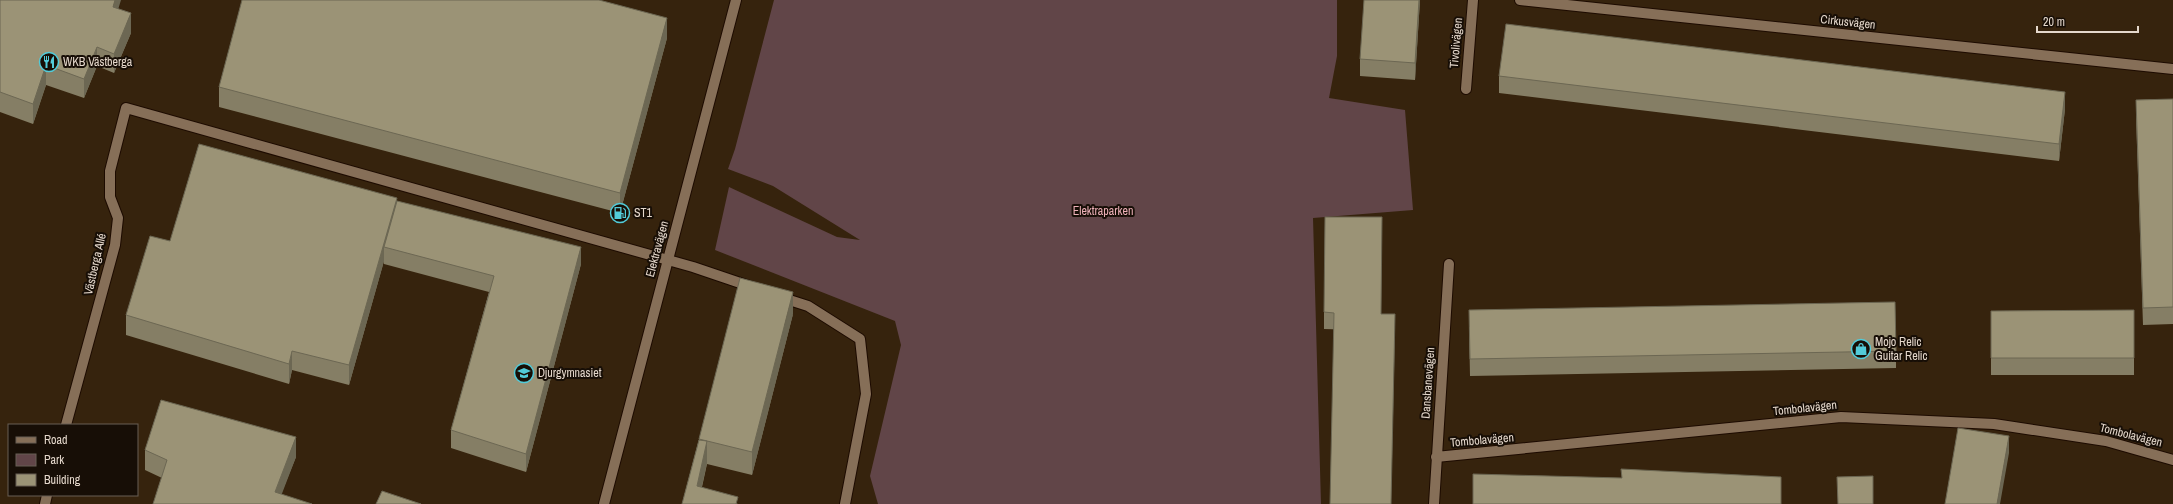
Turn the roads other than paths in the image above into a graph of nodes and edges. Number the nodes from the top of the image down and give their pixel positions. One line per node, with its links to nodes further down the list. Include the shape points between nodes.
1 (736, 0): 6 (street, Elektravägen)
2 (1473, 0): 5 (street, Tivolivägen)
3 (1520, 0): 4 (street, Cirkusvägen)
4 (2173, 69)
5 (1466, 89)
6 (667, 260): 8 (street, Västberga Allé, via 126,108 110,171 110,197 118,218 115,245); 11 (street, Elektravägen); 12 (street, via 808,306 860,339 866,394)
7 (1449, 264): 9 (street, Dansbanevägen)
8 (66, 424)
9 (1436, 457): 10 (street, Tombolavägen, via 1841,417 1994,424 2106,441); 13 (street, Dansbanevägen)
10 (2173, 460)
11 (604, 504)
12 (845, 504)
13 (1434, 504)

